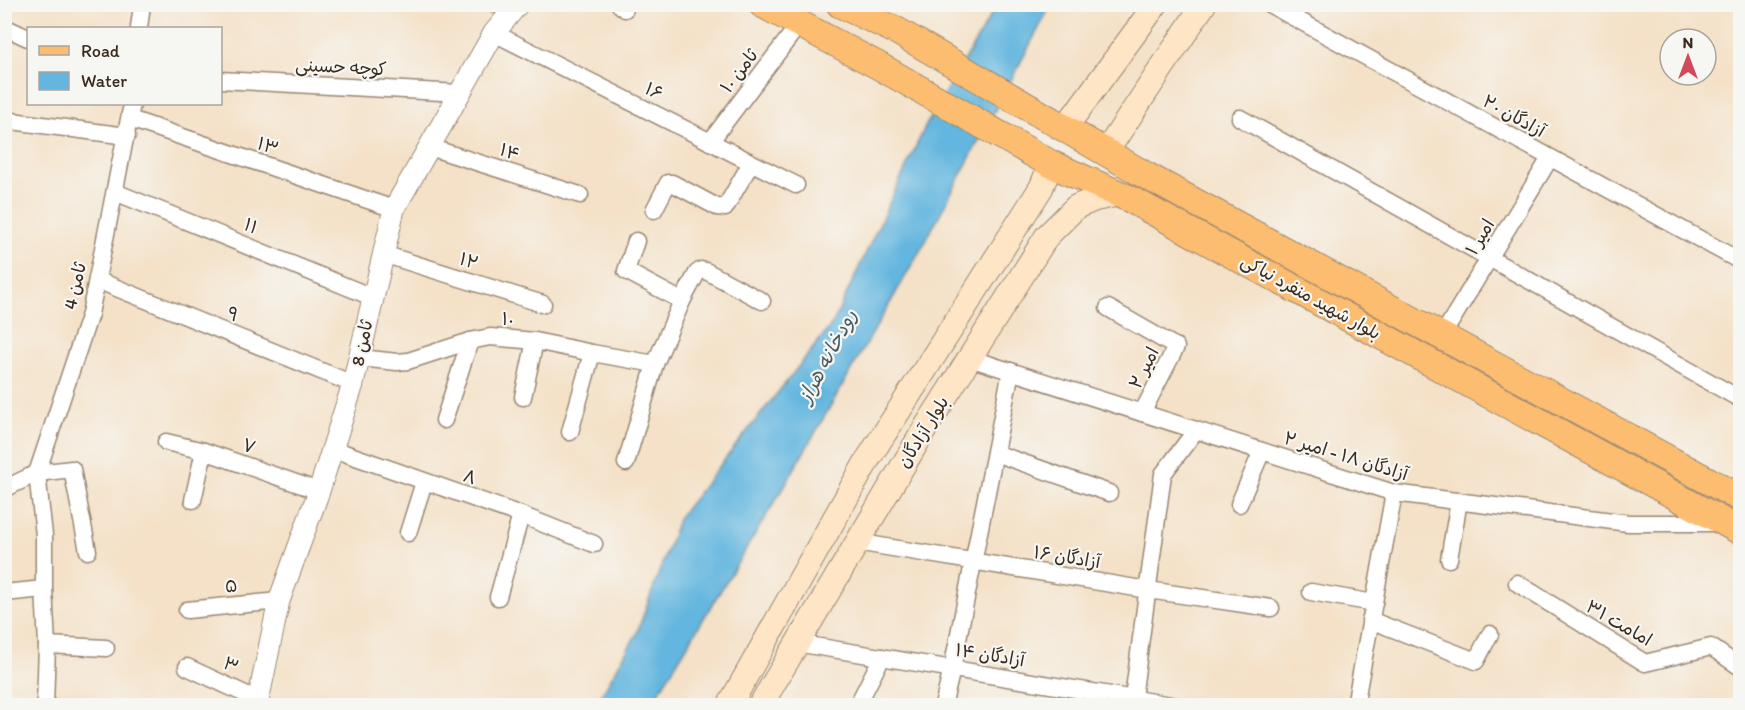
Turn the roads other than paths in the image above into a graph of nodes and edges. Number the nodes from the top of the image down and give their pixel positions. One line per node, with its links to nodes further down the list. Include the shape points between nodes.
1 (142, 4): 10 (street)
2 (840, 4): 18 (main road, بلوار شهید منفرد نیاکی, via 897,31)
3 (1156, 4): 18 (main road)
4 (1204, 4): 22 (main road)
5 (1269, 4): 23 (street, آزادگان ۲۰)
6 (508, 6): 11 (street, ثامن 8)
7 (771, 6): 8 (main road, بلوار شهید منفرد نیاکی)
8 (805, 14): 20 (street, ثامن ۱۰); 25 (main road, بلوار شهید منفرد نیاکی, via 879,66)
9 (4, 27): 12 (street)
10 (139, 27)
11 (495, 33): 14 (street, ثامن 8); 20 (street, ۱۶)
12 (27, 38)
13 (222, 80): 14 (street, کوچه حسینی)
14 (460, 93): 21 (street, ثامن 8)
15 (131, 111): 19 (street, ثامن 4); 30 (street, ۱۳)
16 (1240, 118): 35 (street)
17 (4, 120): 19 (street)
18 (1065, 128): 22 (main road, بلوار شهید منفرد نیاکی)
19 (127, 136): 27 (street, ثامن 4)
20 (710, 142): 24 (street, ۱۶)
21 (429, 147): 29 (street, ۱۴); 30 (street, ثامن 8)
22 (1106, 152): 34 (main road, بلوار شهید منفرد نیاکی)
23 (1550, 158): 35 (street, امیر ۱); 36 (street, آزادگان ۲۰)
24 (751, 163): 26 (street, ۱۶); 31 (street, via 725,208 668,183)
25 (1051, 164): 28 (main road, بلوار شهید منفرد نیاکی); 59 (main road, بلوار آزادگان, via 1041,188)
26 (795, 185)
27 (115, 192): 37 (street, ثامن 4); 40 (street, ۱۱)
28 (1119, 194): 38 (main road, بلوار شهید منفرد نیاکی); 51 (main road, بلوار آزادگان, via 1076,207 1047,236)
29 (580, 195)
30 (394, 209): 33 (street, ثامن 8)
31 (654, 210)
32 (636, 241): 41 (street, via 626,271)
33 (382, 254): 40 (street, ثامن 8); 43 (street, ۱۲)
34 (1298, 258): 38 (main road, via 1299,272 1291,280); 39 (main road, بلوار شهید منفرد نیاکی)
35 (1490, 258): 46 (street, امیر ۱); 56 (street)
36 (1740, 261)
37 (97, 280): 54 (street, ۹); 69 (street, ثامن 4, via 90,314)
38 (1282, 281): 44 (main road, بلوار شهید منفرد نیاکی)
39 (1341, 281): 44 (main road, via 1328,287); 46 (main road, بلوار شهید منفرد نیاکی)
40 (372, 297): 50 (street, ثامن 8)
41 (682, 301): 42 (street, via 701,270); 52 (street)
42 (762, 301)
43 (543, 304)
44 (1328, 306): 80 (main road, بلوار شهید منفرد نیاکی)
45 (1108, 308): 57 (street, امیر ۲, via 1176,347)
46 (1442, 336): 75 (main road, بلوار شهید منفرد نیاکی)
47 (470, 340): 48 (street, ۱۰); 50 (street, ۱۰, via 408,361); 58 (street)
48 (535, 340): 49 (street, ۱۰); 55 (street)
49 (592, 353): 52 (street, ۱۰); 61 (street)
50 (360, 358): 54 (street, ثامن 8)
51 (969, 358): 53 (street, آزادگان ۱۸ - امیر ۲); 62 (main road, بلوار آزادگان)
52 (655, 364): 68 (street)
53 (1011, 371): 57 (street, آزادگان ۱۸ - امیر ۲); 67 (street)
54 (353, 384): 64 (street, ثامن 8)
55 (523, 397)
56 (1740, 399)
57 (1143, 413): 60 (street, آزادگان ۱۸ - امیر ۲)
58 (444, 420)
59 (890, 424): 62 (main road); 109 (main road, بلوار آزادگان)
60 (1196, 430): 66 (street, آزادگان ۱۸ - امیر ۲); 89 (street, via 1163,474)
61 (570, 432)
62 (919, 438): 82 (main road, بلوار آزادگان)
63 (166, 442): 65 (street, ۷)
64 (333, 449): 70 (street, ۸); 72 (street, ثامن 8)
65 (204, 451): 72 (street, ۷); 76 (street)
66 (1262, 451): 74 (street, آزادگان ۱۸ - امیر ۲); 78 (street)
67 (995, 453): 73 (street); 86 (street)
68 (626, 463)
69 (37, 472): 71 (street); 84 (street, via 72,469); 88 (street, via 44,535)
70 (424, 482): 79 (street, ۸); 81 (street)
71 (4, 489)
72 (318, 491): 93 (street, ثامن 8)
73 (1109, 493)
74 (1394, 493): 77 (street, آزادگان ۱۸ - امیر ۲); 94 (street)
75 (1740, 498)
76 (193, 500)
77 (1459, 501): 80 (street, آزادگان ۱۸ - امیر ۲, via 1628,523); 85 (street)
78 (1239, 504)
79 (521, 515): 83 (street, ۸); 92 (street)
80 (1733, 527)
81 (408, 533)
82 (856, 542): 86 (street, آزادگان ۱۶); 99 (main road, بلوار آزادگان)
83 (594, 544)
84 (88, 551)
85 (1449, 560)
86 (974, 562): 89 (street, آزادگان ۱۶); 105 (street)
87 (1516, 583): 104 (street, امامت ۳۱, via 1645,663 1711,647)
88 (44, 589): 91 (street); 100 (street)
89 (1148, 590): 95 (street, آزادگان ۱۶); 106 (street)
90 (1311, 592): 94 (street)
91 (4, 593)
92 (498, 597)
93 (279, 601): 96 (street, ۵); 107 (street, ثامن 8)
94 (1374, 603): 97 (street)
95 (1271, 608)
96 (188, 610)
97 (1370, 620): 98 (street, via 1476,661); 114 (street)
98 (1490, 634)
99 (796, 644): 102 (street, آزادگان ۱۴); 110 (main road, بلوار آزادگان)
100 (47, 645): 101 (street); 108 (street)
101 (106, 648)
102 (882, 657): 105 (street, آزادگان ۱۴); 111 (street)
103 (188, 667): 107 (street, ۳)
104 (1740, 667)
105 (952, 669): 106 (street, آزادگان ۱۴); 112 (street)
106 (1128, 700): 113 (street, آزادگان ۱۴)
107 (258, 703)
108 (45, 705)
109 (729, 705)
110 (760, 705)
111 (857, 705)
112 (943, 705)
113 (1177, 705)
114 (1355, 705)

